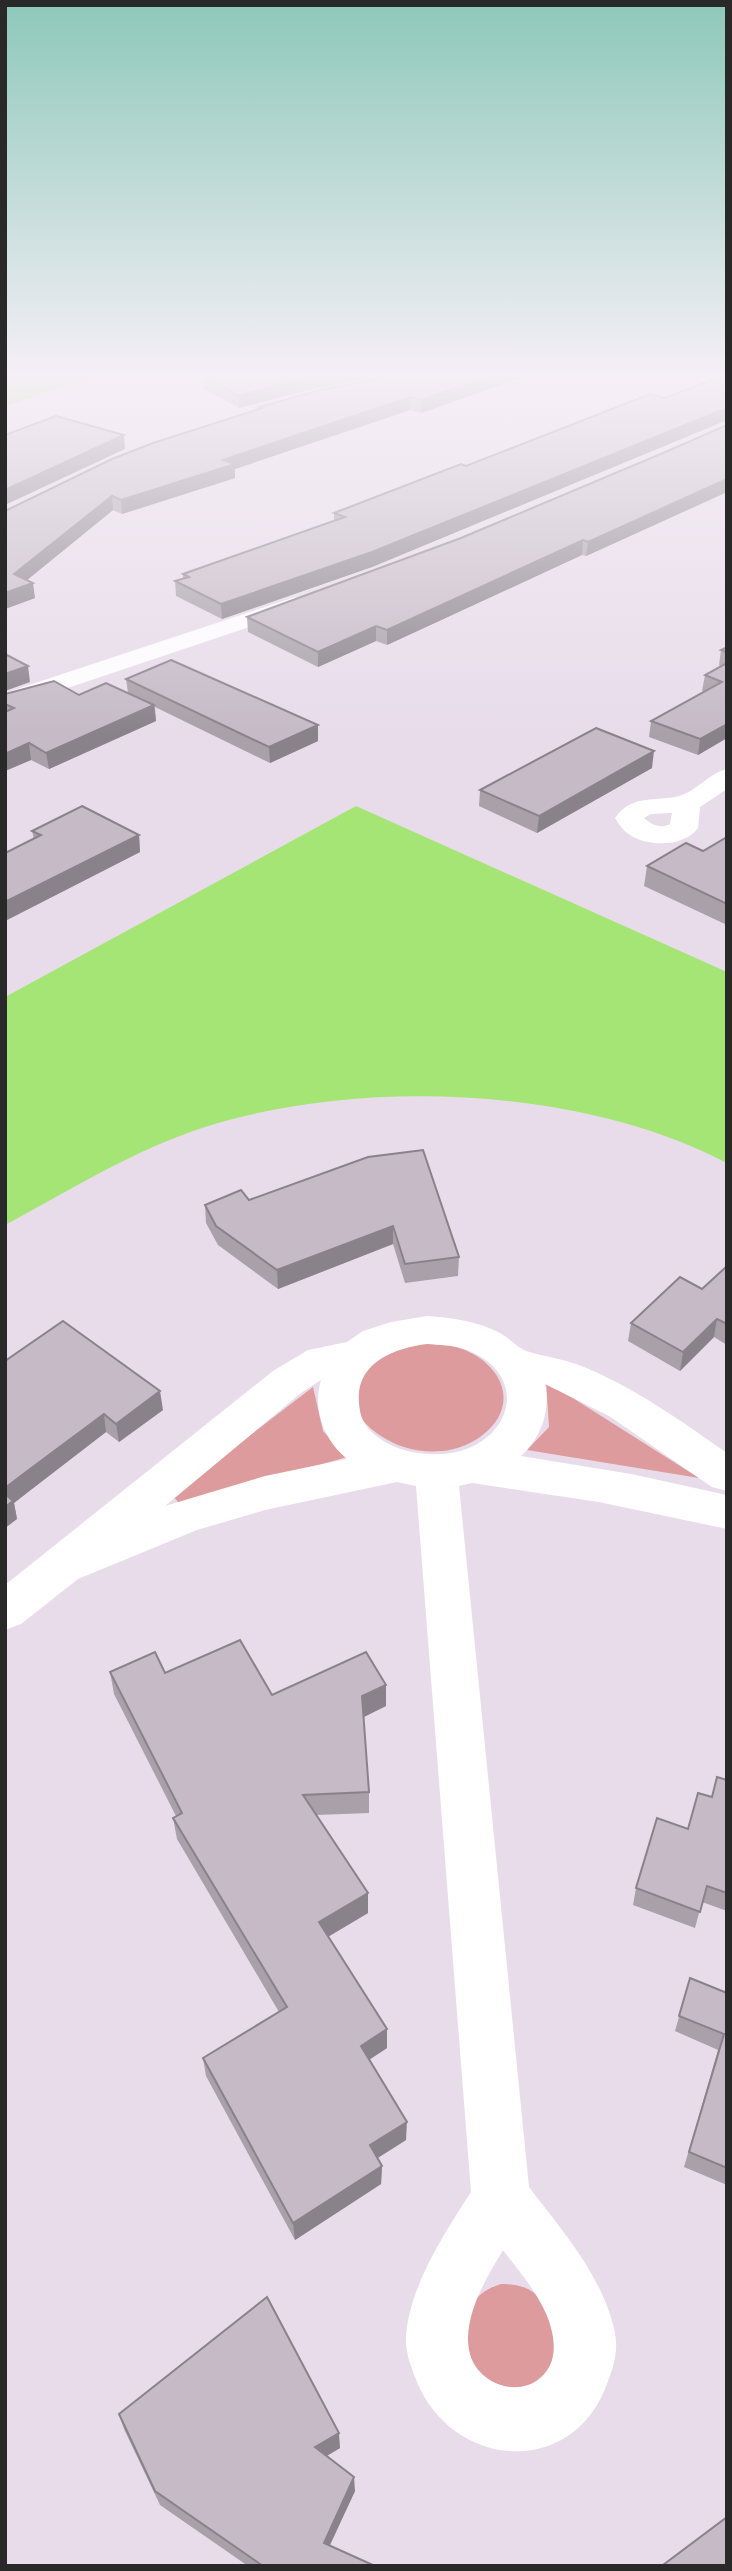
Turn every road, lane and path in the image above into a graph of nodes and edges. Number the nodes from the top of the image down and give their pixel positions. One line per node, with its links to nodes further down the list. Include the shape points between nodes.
1 (310, 599): 2 (street)
2 (5, 701)
3 (727, 777): 4 (street)
4 (687, 802)
5 (357, 1355): 6 (street, via 396,1334 427,1330 485,1342); 7 (street, via 337,1385 336,1409 346,1432 367,1452); 10 (street, via 322,1360 287,1382)
6 (511, 1364): 7 (street, via 522,1378 528,1400 525,1423 511,1444 488,1460); 8 (street, via 530,1364 565,1375 636,1413)
7 (434, 1468): 9 (street, via 593,1482); 10 (street, via 265,1493 186,1516); 12 (street)
8 (727, 1475)
9 (727, 1512)
10 (62, 1566): 11 (street)
11 (5, 1611)
12 (501, 2199)

